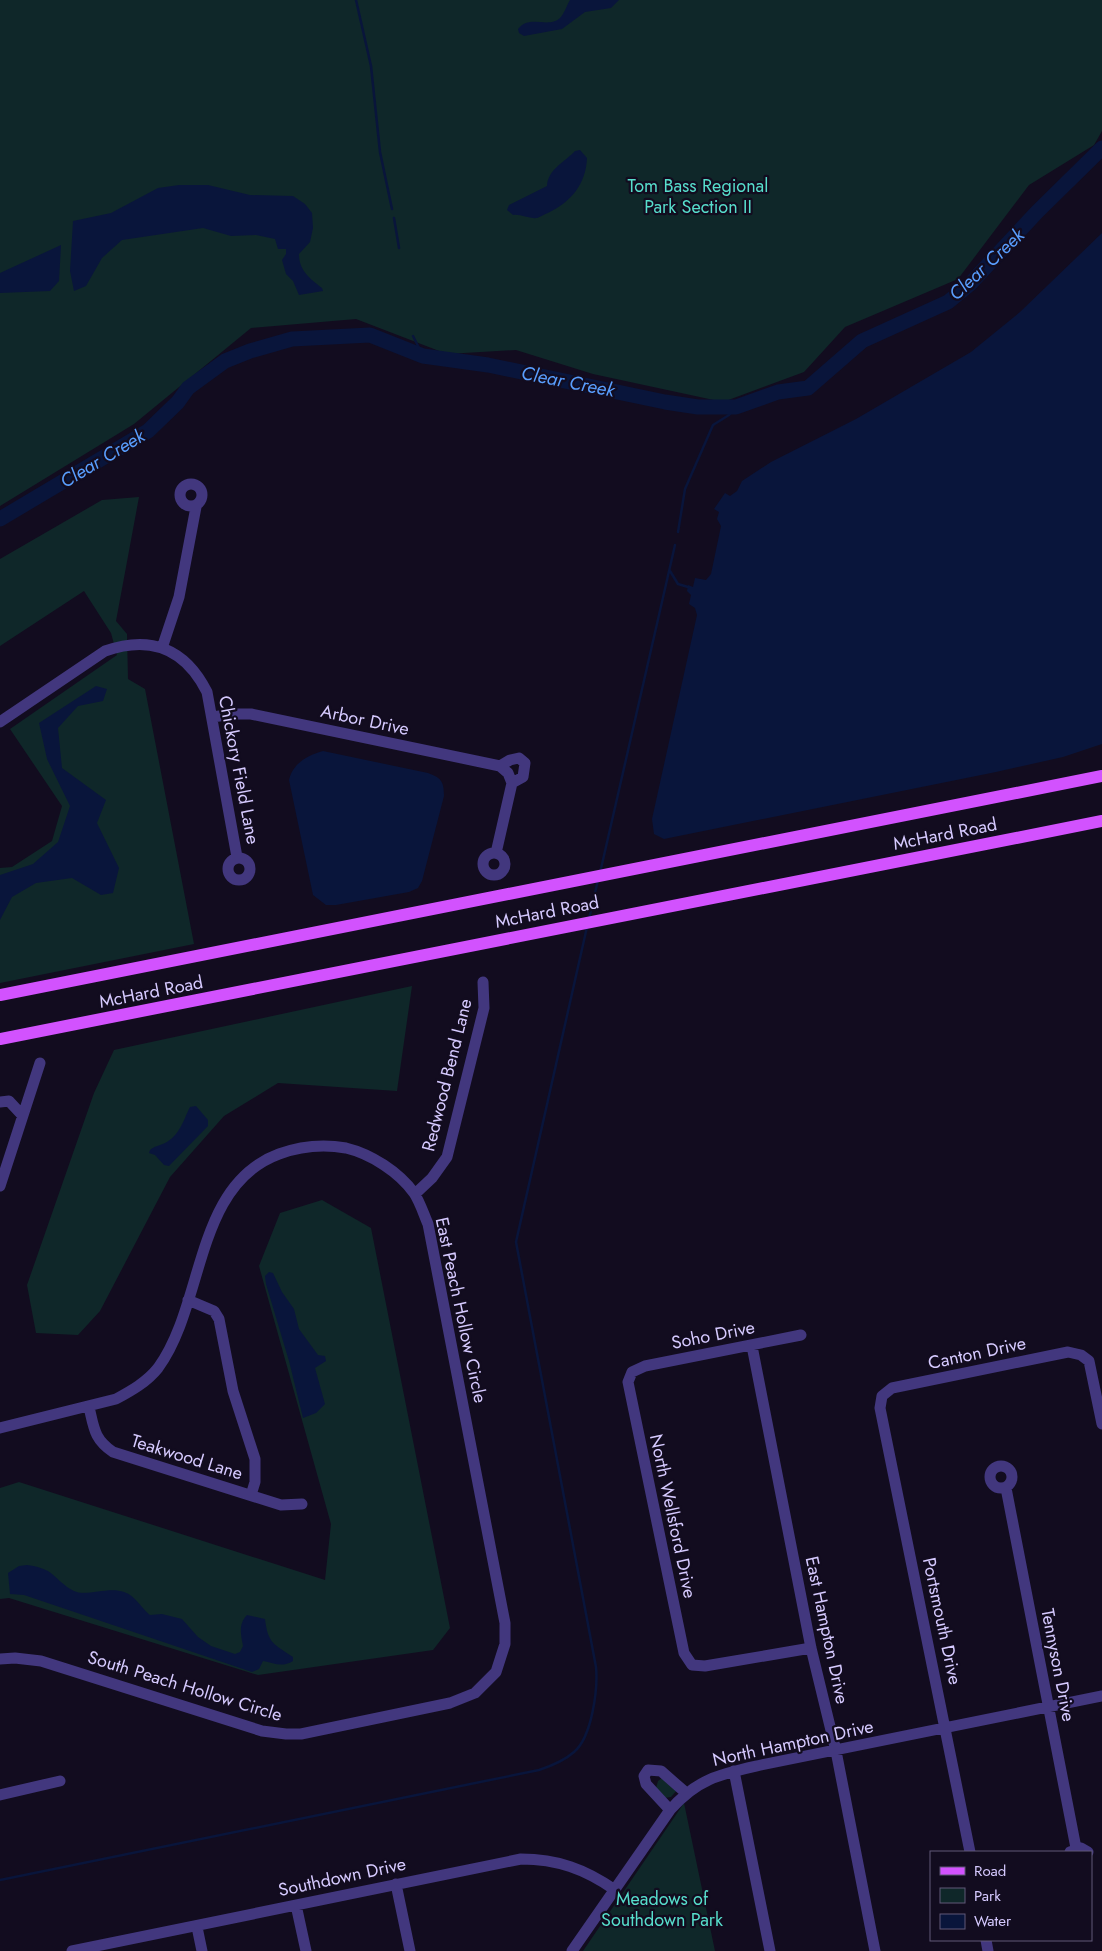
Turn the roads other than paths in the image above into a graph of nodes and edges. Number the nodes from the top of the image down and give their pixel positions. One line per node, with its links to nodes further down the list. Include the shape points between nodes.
1 (196, 507): 2 (street, via 179,597)
2 (162, 648): 3 (street, Chickory Field Lane, via 184,662 201,680); 4 (street, via 154,644 124,644 105,651)
3 (212, 717): 7 (street, Arbor Drive, via 251,714 507,774); 8 (street, Chickory Field Lane)
4 (0, 722)
5 (1102, 776): 10 (main road, McHard Road)
6 (1102, 821): 11 (main road, McHard Road)
7 (496, 853)
8 (237, 857)
9 (483, 982): 16 (street, Redwood Bend Lane, via 484,1008 447,1157 432,1178)
10 (0, 995)
11 (0, 1039)
12 (40, 1063): 14 (street)
13 (0, 1102): 14 (street, via 9,1101)
14 (22, 1115): 15 (street)
15 (0, 1186)
16 (414, 1194): 17 (street, East Peach Hollow Circle, via 386,1166 351,1150 318,1145 274,1156 250,1170 223,1202); 30 (street, East Peach Hollow Circle, via 428,1224 505,1623 505,1644)
17 (188, 1300): 22 (street, East Peach Hollow Circle, via 169,1350 157,1369 132,1391); 26 (street, via 214,1311 219,1319 233,1391 256,1464)
18 (801, 1335): 19 (street, Soho Drive)
19 (752, 1346): 20 (street, Soho Drive, via 645,1366); 28 (street, East Hampton Drive)
20 (632, 1372): 28 (street, North Wellsford Drive, via 628,1382 684,1653 692,1665 705,1666)
21 (882, 1396): 23 (street, Canton Drive, via 892,1388 1068,1352 1089,1361); 33 (street, Portsmouth Drive, via 880,1408)
22 (89, 1407): 24 (street, East Peach Hollow Circle); 26 (street, Teakwood Lane, via 101,1444 113,1452)
23 (1102, 1424)
24 (0, 1428)
25 (1006, 1488): 32 (street, Tennyson Drive)
26 (251, 1495): 27 (street, Teakwood Lane, via 280,1506)
27 (302, 1504)
28 (811, 1648): 34 (street, East Hampton Drive)
29 (0, 1659): 30 (street, South Peach Hollow Circle, via 28,1659 54,1664 247,1727 286,1734 312,1732 450,1703 475,1693)
30 (496, 1672)
31 (1102, 1696): 32 (street, North Hampton Drive)
32 (1049, 1706): 33 (street, North Hampton Drive); 40 (street, Tennyson Drive)
33 (946, 1728): 34 (street, North Hampton Drive); 41 (street, Portsmouth Drive)
34 (836, 1751): 35 (street, North Hampton Drive); 54 (street, East Hampton Drive)
35 (734, 1771): 37 (street, North Hampton Drive, via 706,1780); 53 (street)
36 (60, 1781): 38 (street)
37 (685, 1792): 39 (street, North Hampton Drive); 39 (street, via 661,1771 648,1770 644,1776 646,1784)
38 (0, 1795)
39 (670, 1810): 44 (street, North Hampton Drive)
40 (1073, 1850): 42 (street, Tennyson Drive, via 1081,1848)
41 (970, 1851)
42 (1086, 1851)
43 (396, 1884): 44 (street, Southdown Drive, via 505,1861 538,1859 578,1868); 45 (street, Southdown Drive); 51 (street)
44 (615, 1890): 52 (street, North Hampton Drive)
45 (296, 1905): 46 (street, Southdown Drive); 50 (street)
46 (197, 1927): 47 (street, Southdown Drive); 49 (street)
47 (96, 1949): 48 (street, Southdown Drive)
48 (72, 1951)
49 (202, 1951)
50 (306, 1951)
51 (410, 1951)
52 (572, 1951)
53 (770, 1951)
54 (874, 1951)

